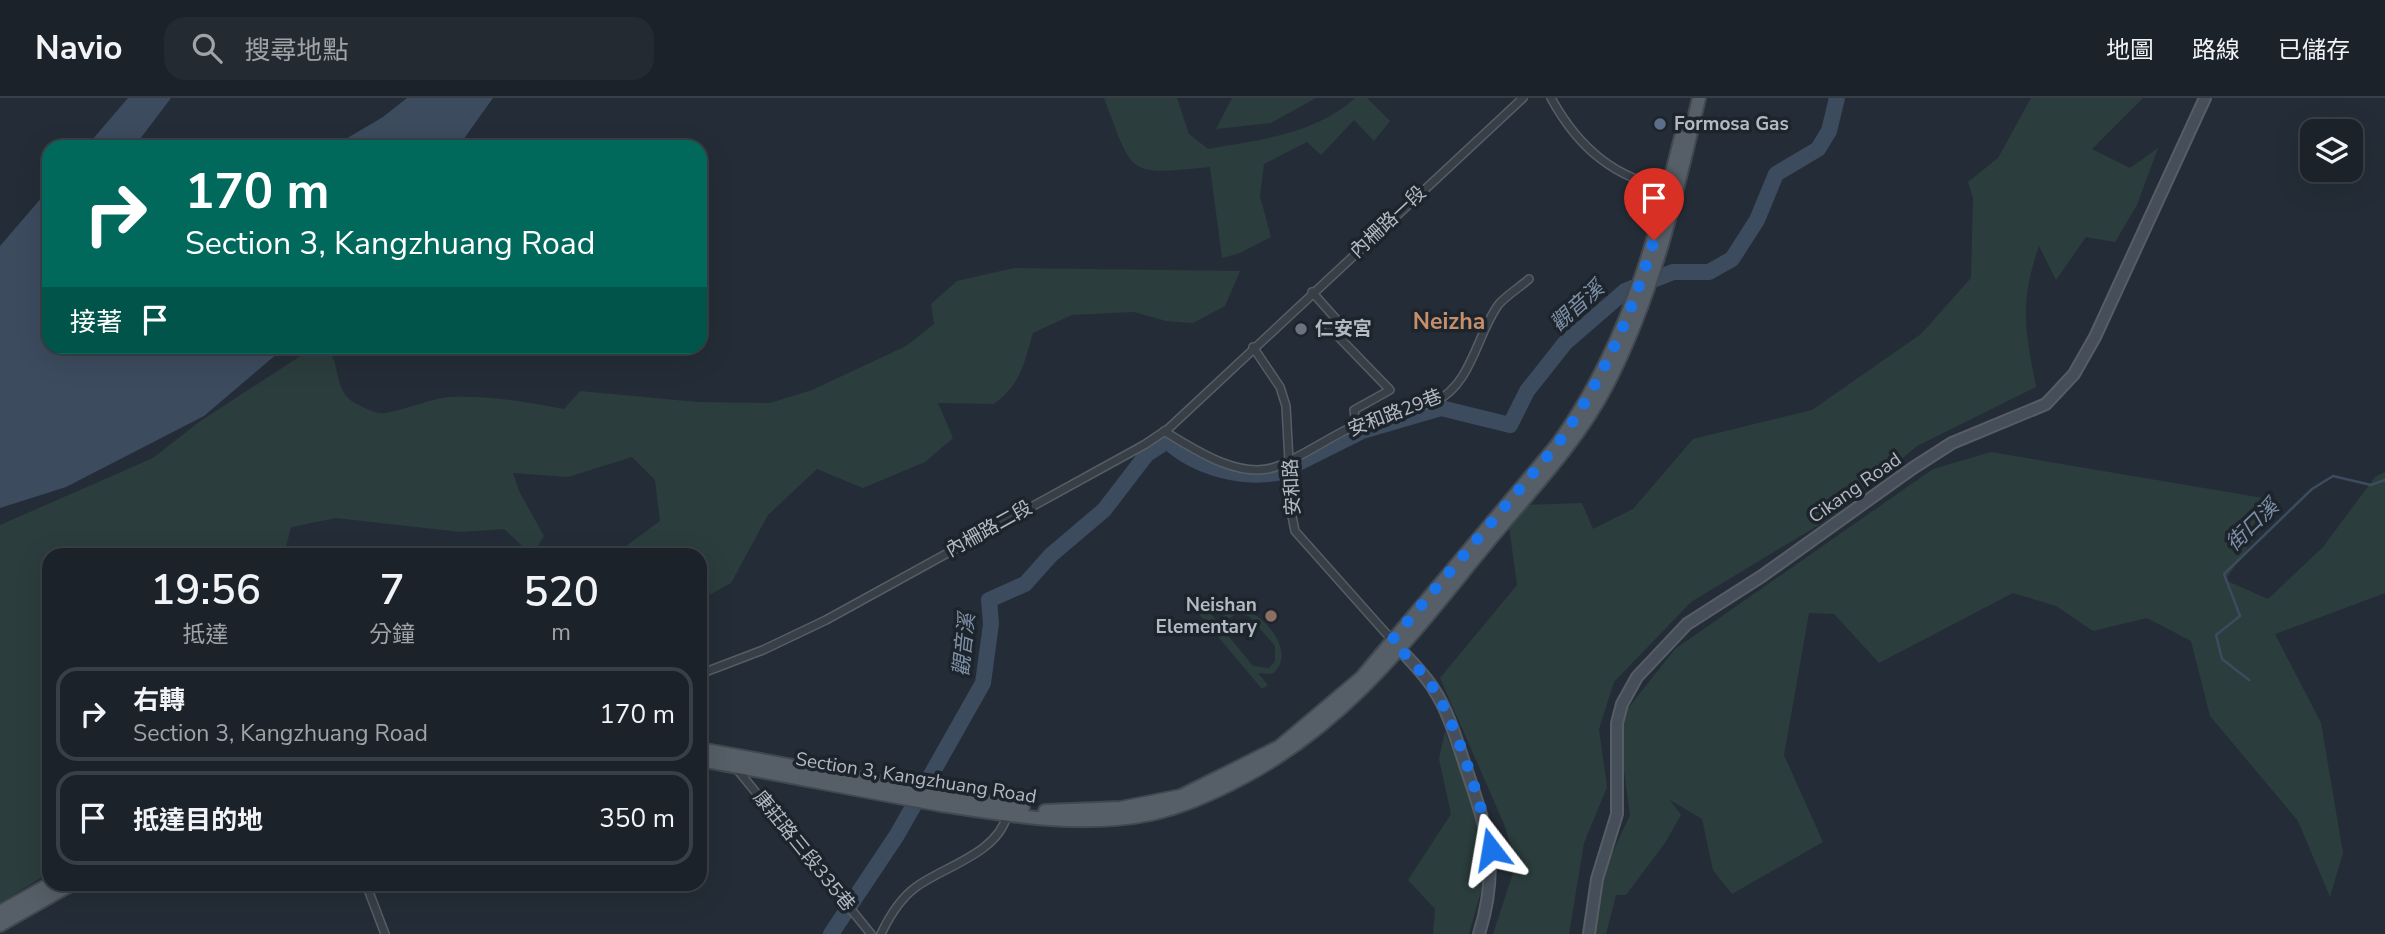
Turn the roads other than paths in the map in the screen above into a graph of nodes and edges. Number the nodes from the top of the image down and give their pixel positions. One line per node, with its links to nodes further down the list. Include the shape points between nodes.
1 (1523, 98): 8 (street, 內柵路一段)
2 (1551, 98): 6 (street, via 1568,130 1601,160 1638,181)
3 (1691, 98): 6 (main road, Section 3, Kangzhuang Road)
4 (1699, 98): 6 (main road, Section 3, Kangzhuang Road)
5 (2206, 98): 27 (street, Cikang Road, via 2095,337 2074,374 2046,404 1952,443 1913,468 1687,624 1637,677 1617,723 1617,814 1597,879)
6 (1673, 189): 13 (main road, Section 3, Kangzhuang Road, via 1640,298 1580,413)
7 (1529, 279): 10 (street, 安和路29巷, via 1499,304 1465,371 1446,396)
8 (1312, 292): 9 (street, 內柵路一段); 10 (street, via 1337,320 1329,327 1390,390 1354,410)
9 (1253, 347): 11 (street, 內柵路二段); 12 (street, 安和路, via 1280,387)
10 (1356, 425): 12 (street, 安和路29巷)
11 (1164, 431): 12 (street, 安和路29巷, via 1228,464 1258,470); 14 (street, 內柵路二段, via 825,620)
12 (1290, 460): 13 (street, 安和路, via 1295,531)
13 (1396, 645): 15 (main road, Section 3, Kangzhuang Road, via 1340,699 1279,747 1181,796 1121,808 1052,811 1010,807); 18 (main road, Section 3, Kangzhuang Road, via 1362,691 1323,727 1281,757 1216,792 1152,814 1126,817 1086,820); 26 (street, via 1431,685 1450,718 1486,827 1491,872)
14 (707, 671)
15 (707, 750)
16 (707, 762): 17 (main road, Section 3, Kangzhuang Road)
17 (736, 768): 18 (main road, Section 3, Kangzhuang Road); 24 (street, 康莊路三段335巷)
18 (1007, 815): 25 (street, via 996,838 914,888 893,911)
19 (42, 890): 22 (main road)
20 (58, 891): 22 (main road)
21 (369, 891): 23 (street)
22 (1, 919)
23 (386, 934)
24 (872, 934)
25 (881, 934)
26 (1479, 934)
27 (1589, 934)

